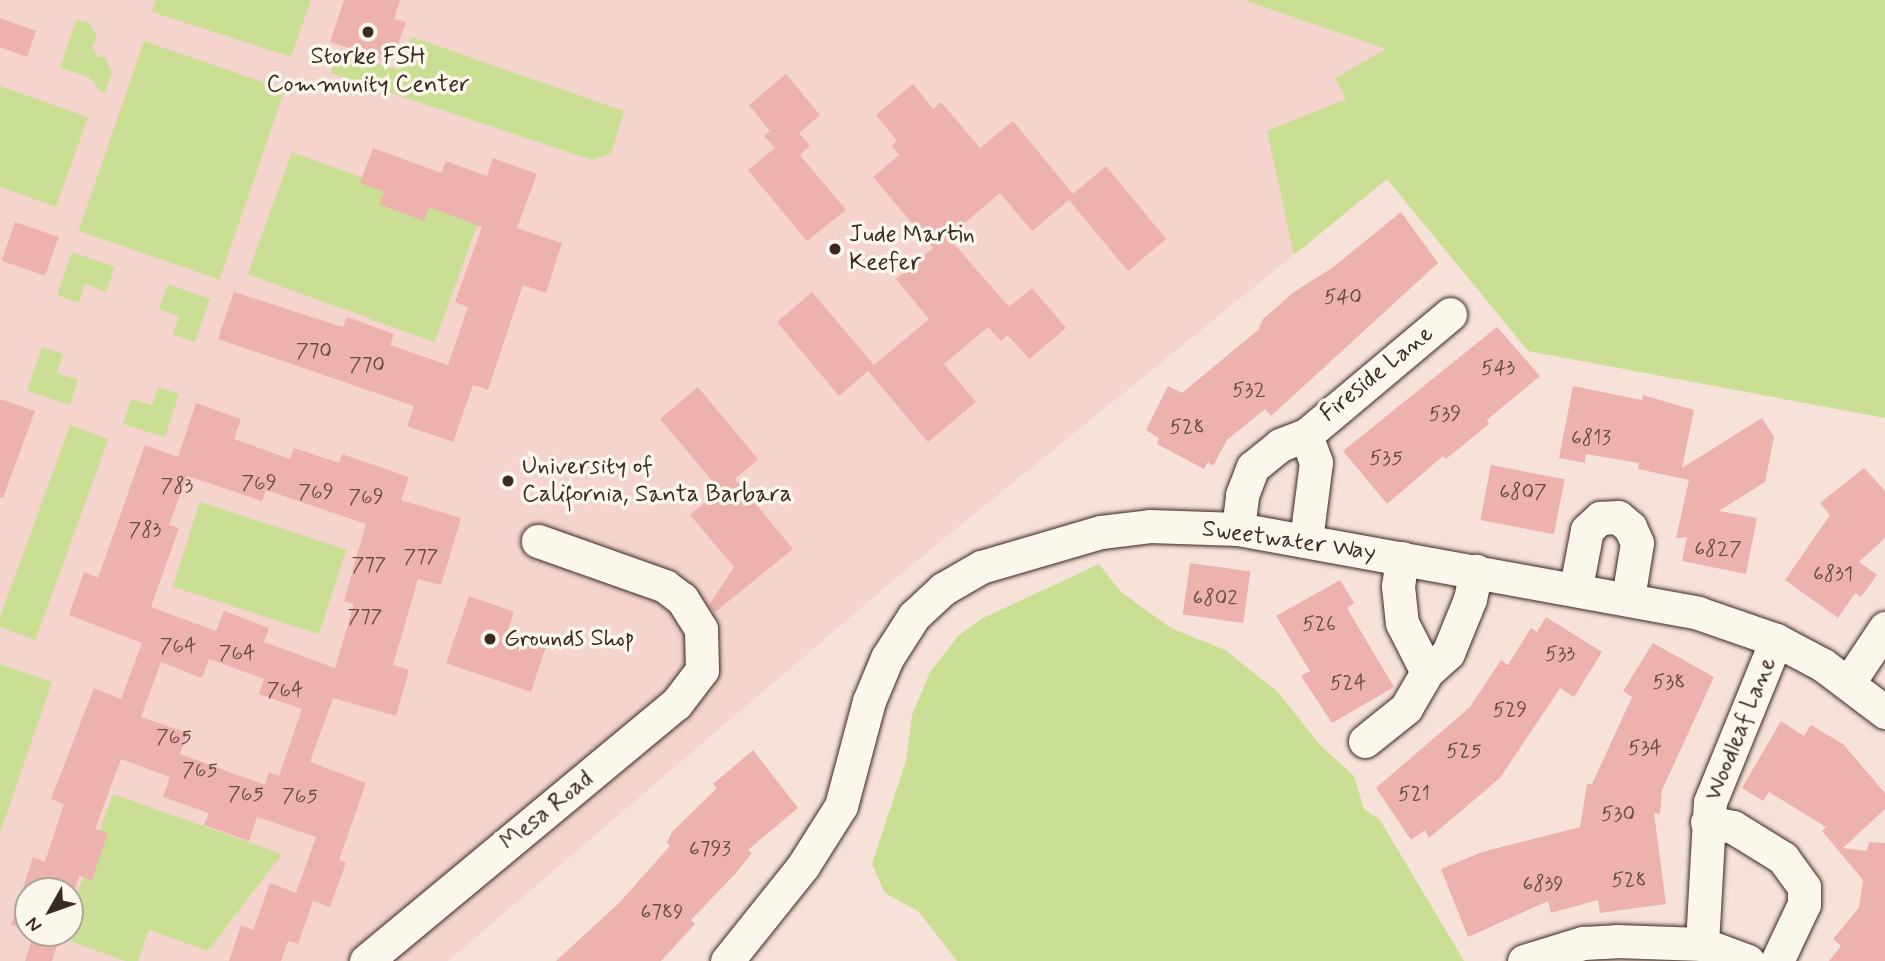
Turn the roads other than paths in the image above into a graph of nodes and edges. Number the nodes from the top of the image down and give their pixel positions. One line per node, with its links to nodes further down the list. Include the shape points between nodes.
1 (1450, 314): 2 (street, Fireside Lane)
2 (1306, 435): 3 (street, Fireside Lane, via 1280,445 1253,467 1242,495); 4 (street, Fireside Lane, via 1316,462)
3 (1238, 529): 4 (street, Sweetwater Way); 19 (street, Sweetwater Way, via 1150,526 1101,532 981,567 929,600 887,658 869,701 845,793 829,826 779,898)
4 (1306, 540): 6 (street, Sweetwater Way)
5 (538, 541): 18 (street, Mesa Road, via 665,586 693,613 704,647 702,670 687,695)
6 (1402, 558): 7 (street, Sweetwater Way); 12 (street, via 1398,586 1402,623)
7 (1476, 571): 8 (street, Sweetwater Way); 12 (street, via 1448,653)
8 (1576, 587): 9 (street, Sweetwater Way); 9 (street, via 1587,530 1600,518 1618,517 1630,527 1637,543)
9 (1628, 597): 11 (street, Sweetwater Way, via 1698,613)
10 (1885, 628): 13 (street)
11 (1776, 640): 13 (street, Sweetwater Way); 16 (street, Woodleaf Lane, via 1719,775)
12 (1427, 672): 15 (street, via 1411,702)
13 (1849, 682): 14 (street, Sweetwater Way)
14 (1885, 712)
15 (1365, 741)
16 (1707, 822): 17 (street, Woodleaf Lane); 22 (street, via 1732,827 1783,859 1804,887 1804,904)
17 (1702, 944): 20 (street, via 1583,943); 21 (street)
18 (366, 961)
19 (727, 961)
20 (1524, 961)
21 (1748, 961)
22 (1777, 961)

